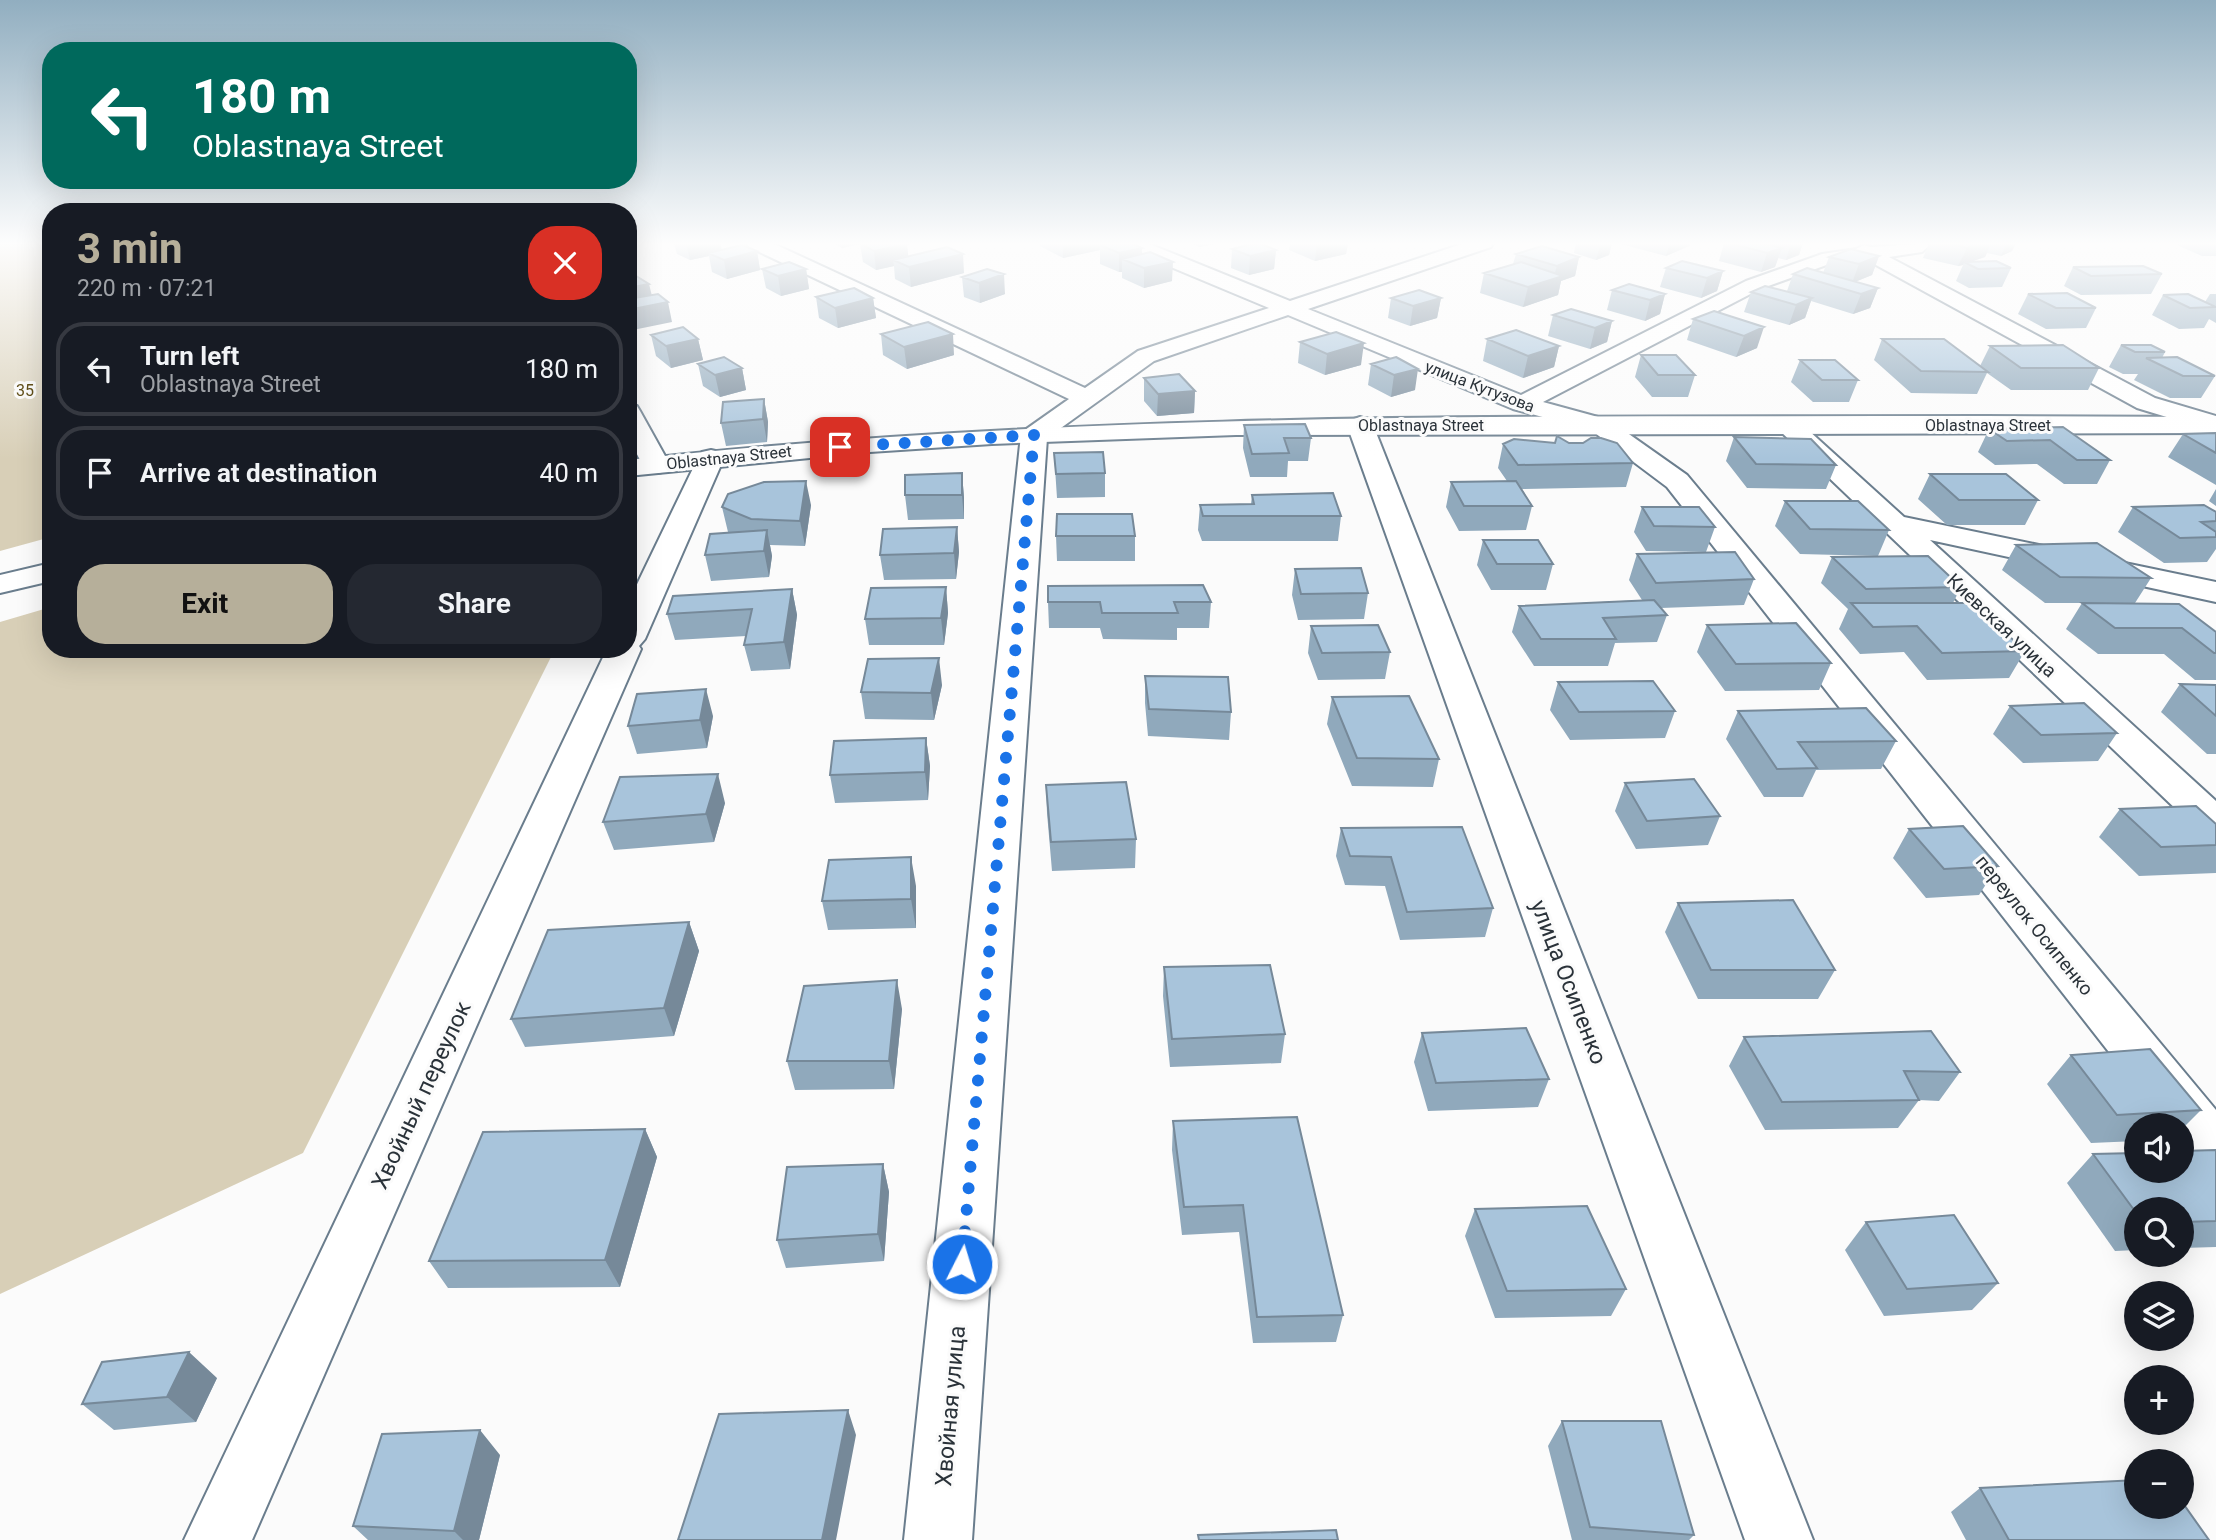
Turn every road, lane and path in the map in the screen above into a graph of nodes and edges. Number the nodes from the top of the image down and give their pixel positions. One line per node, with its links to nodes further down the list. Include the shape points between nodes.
1 (909, 315): 6 (street)
2 (1265, 315): 6 (street, via 1146,356)
3 (1302, 315): 7 (street, улица Кутузова)
4 (1693, 315): 7 (street)
5 (1983, 315): 8 (street, via 2146,403)
6 (1086, 398): 13 (street)
7 (1522, 404): 10 (street, улица Кутузова)
8 (2216, 424): 11 (street, Oblastnaya Street)
9 (1360, 425): 10 (street, Oblastnaya Street); 13 (street, Oblastnaya Street); 27 (street, улица Осипенко)
10 (1600, 425): 11 (street, Oblastnaya Street); 24 (street, переулок Осипенко, via 1677,481)
11 (1788, 425): 17 (street, Киевская улица)
12 (637, 428): 15 (street)
13 (1034, 435): 14 (street, Oblastnaya Street); 26 (street, Хвойная улица)
14 (711, 458): 15 (street, Oblastnaya Street); 21 (street)
15 (657, 465): 16 (street, Oblastnaya Street)
16 (637, 467)
17 (1894, 524): 20 (street); 23 (street, Киевская улица)
18 (42, 574): 19 (street)
19 (0, 584)
20 (2212, 596)
21 (637, 619)
22 (620, 658): 25 (street, Хвойный переулок)
23 (2216, 824)
24 (2216, 1149)
25 (218, 1540)
26 (939, 1540)
27 (1779, 1540)

